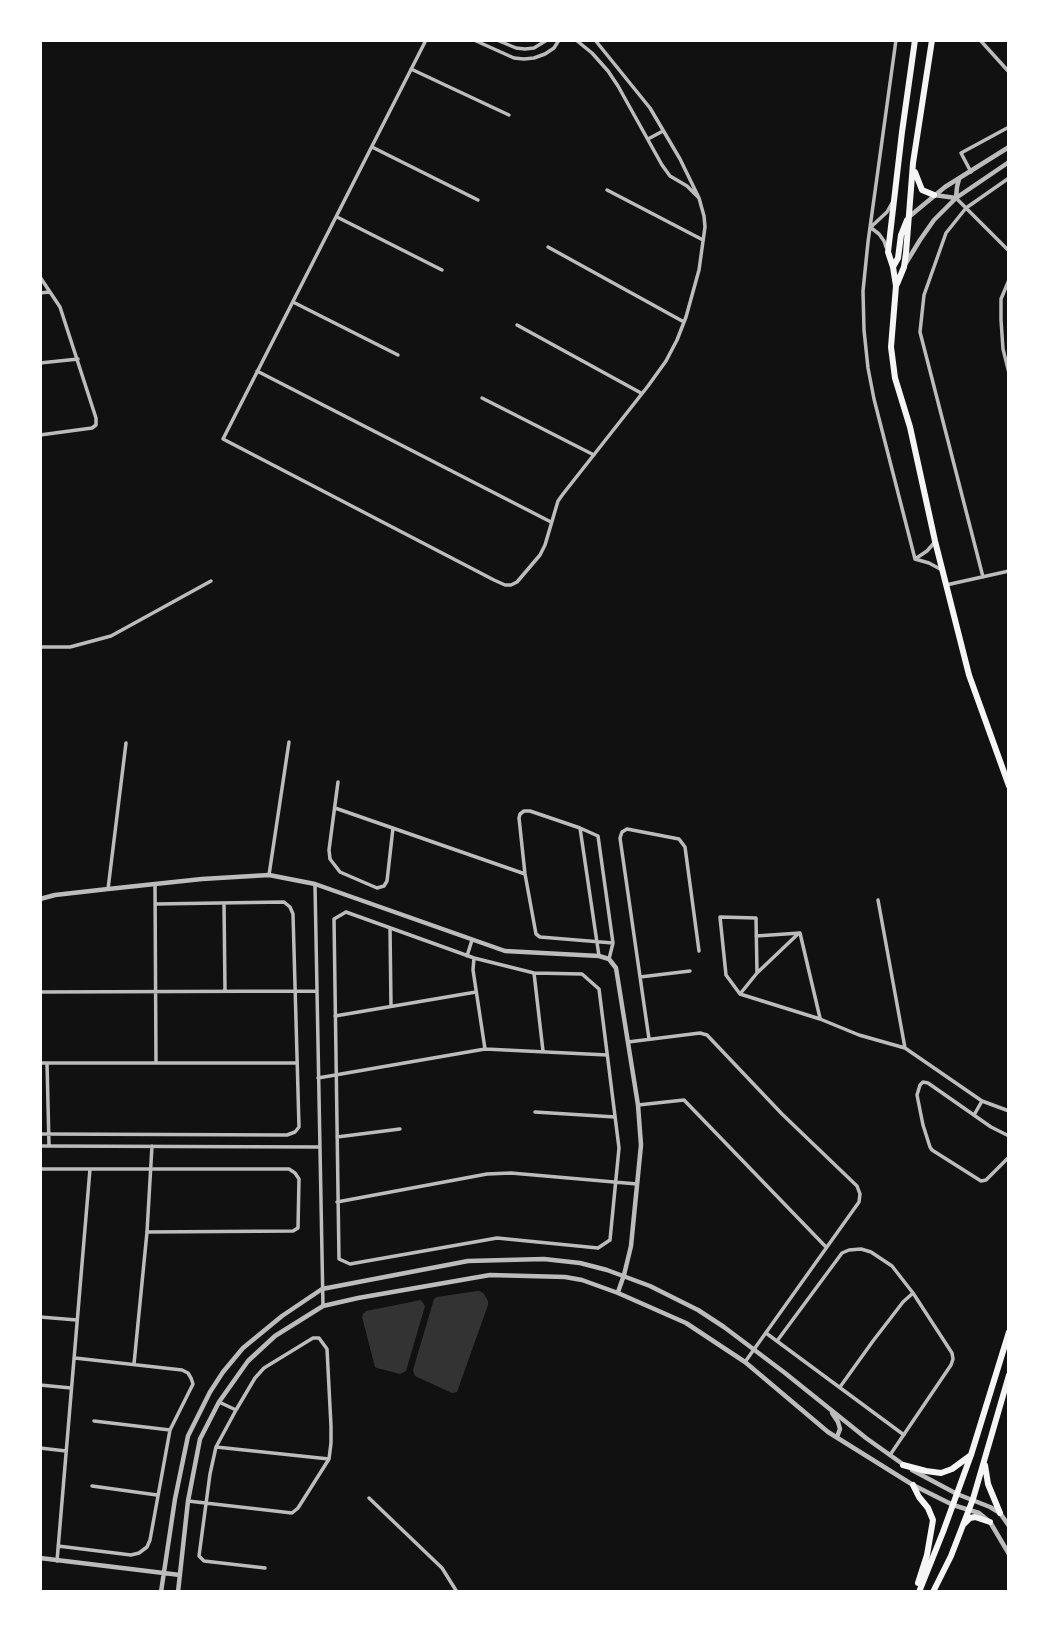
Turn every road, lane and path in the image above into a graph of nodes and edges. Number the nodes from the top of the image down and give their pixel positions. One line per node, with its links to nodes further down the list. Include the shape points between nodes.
1 (426, 40): 14 (street)
2 (474, 40): 5 (street, via 524,59 545,54)
3 (497, 40): 4 (street, via 525,49)
4 (547, 40)
5 (559, 40)
6 (576, 40): 13 (street)
7 (595, 40): 12 (street)
8 (896, 40): 36 (street)
9 (915, 40): 32 (main road)
10 (932, 40): 23 (main road)
11 (980, 40): 15 (street)
12 (611, 59): 13 (street); 18 (street)
13 (604, 66): 19 (street)
14 (411, 69): 16 (street); 20 (street)
15 (1009, 72)
16 (509, 115)
17 (1009, 127): 24 (street, via 961,153)
18 (663, 131): 19 (street); 29 (street)
19 (648, 139): 29 (street, via 670,176)
20 (372, 147): 31 (street); 35 (street)
21 (1009, 147): 24 (street)
22 (1009, 162): 30 (street)
23 (913, 163): 28 (main road, via 922,190); 34 (main road)
24 (971, 172): 26 (street)
25 (1009, 178): 33 (street)
26 (959, 179): 28 (street); 30 (street)
27 (607, 190): 37 (street)
28 (934, 195): 30 (street); 34 (street)
29 (699, 198): 37 (street)
30 (956, 198): 33 (street); 42 (street, via 934,220)
31 (478, 200)
32 (893, 200): 36 (street); 40 (main road)
33 (966, 208): 39 (street); 66 (street, via 946,233 924,295 920,332)
34 (910, 216): 41 (main road); 42 (main road)
35 (337, 217): 43 (street); 49 (street)
36 (870, 228): 40 (street, via 879,234); 63 (street, via 863,291 868,368)
37 (703, 240): 50 (street)
38 (548, 247): 50 (street)
39 (1009, 251)
40 (888, 252): 41 (main road)
41 (893, 267): 46 (main road)
42 (904, 267): 46 (main road)
43 (442, 270)
44 (40, 277): 47 (street)
45 (1009, 280): 56 (street, via 1001,299 1000,320)
46 (896, 286): 62 (main road, via 891,347 895,378)
47 (49, 292): 48 (street); 53 (street, via 60,307)
48 (40, 293)
49 (293, 302): 52 (street); 55 (street)
50 (684, 322): 57 (street, via 666,361)
51 (517, 325): 57 (street)
52 (398, 355)
53 (78, 359): 54 (street); 59 (street, via 96,425)
54 (40, 363)
55 (257, 371): 61 (street); 61 (street, via 223,439 474,570 505,585 517,582 540,555)
56 (1009, 373)
57 (642, 394): 60 (street)
58 (482, 397): 60 (street)
59 (40, 435)
60 (594, 455): 61 (street, via 558,501)
61 (552, 522)
62 (935, 541): 63 (street); 64 (main road)
63 (915, 559): 64 (street)
64 (942, 570): 68 (main road)
65 (1009, 571): 66 (street)
66 (983, 577): 68 (street)
67 (211, 581): 69 (street, via 111,636 70,647)
68 (946, 585): 73 (main road, via 969,675)
69 (40, 648)
70 (289, 742): 78 (street)
71 (126, 743): 81 (street)
72 (338, 782): 74 (street)
73 (1009, 786)
74 (335, 807): 75 (street); 75 (street, via 330,859 340,872 377,888 387,881)
75 (393, 828): 77 (street)
76 (580, 828): 77 (street, via 524,811 519,818); 90 (street); 91 (street, via 598,836)
77 (525, 874): 90 (street, via 537,936)
78 (269, 875): 79 (street); 80 (street)
79 (155, 884): 81 (street); 85 (street)
80 (315, 884): 89 (street); 104 (street)
81 (108, 889): 82 (street)
82 (40, 899)
83 (878, 900): 113 (street)
84 (223, 903): 85 (street); 102 (street); 103 (street, via 284,902 290,907)
85 (155, 904): 101 (street)
86 (390, 928): 93 (street); 108 (street); 109 (street, via 346,912 334,919)
87 (800, 933): 88 (street); 99 (street); 110 (street)
88 (756, 936): 99 (street); 107 (street, via 756,918 720,917 726,975)
89 (472, 940): 93 (street); 94 (street, via 505,951)
90 (598, 942): 91 (street); 94 (street)
91 (613, 943): 96 (street)
92 (699, 951): 100 (street, via 685,847 678,839 627,829 620,838)
93 (467, 956): 95 (street)
94 (599, 957): 96 (street)
95 (474, 958): 98 (street); 106 (street)
96 (609, 960): 112 (street, via 616,968)
97 (690, 971): 100 (street)
98 (534, 973): 115 (street); 116 (street, via 583,974 599,989)
99 (757, 973): 107 (street)
100 (640, 977): 111 (street)
101 (156, 991): 102 (street); 105 (street); 119 (street)
102 (225, 991): 103 (street)
103 (295, 991): 104 (street); 120 (street)
104 (317, 991): 122 (street)
105 (40, 992)
106 (476, 992): 108 (street); 114 (street)
107 (740, 994): 110 (street)
108 (391, 1006): 109 (street)
109 (335, 1016): 121 (street)
110 (820, 1019): 113 (street)
111 (649, 1039): 112 (street); 146 (street, via 699,1032 707,1035 857,1186 859,1202)
112 (628, 1042): 124 (street)
113 (905, 1048): 123 (street)
114 (485, 1049): 115 (street); 121 (street)
115 (544, 1052): 116 (street)
116 (607, 1055): 128 (street)
117 (40, 1063): 118 (street)
118 (47, 1063): 119 (street); 131 (street)
119 (156, 1063): 120 (street)
120 (297, 1063): 131 (street, via 299,1127 287,1135)
121 (335, 1075): 122 (street); 133 (street)
122 (318, 1078): 137 (street)
123 (982, 1101): 125 (street); 127 (street)
124 (638, 1105): 143 (street); 146 (street, via 684,1100)
125 (1009, 1111)
126 (535, 1112): 128 (street)
127 (974, 1115): 132 (street); 138 (street, via 928,1083 920,1085 917,1095 932,1150 981,1181)
128 (615, 1117): 142 (street)
129 (400, 1129): 133 (street)
130 (40, 1134): 131 (street)
131 (49, 1134): 135 (street)
132 (1009, 1136)
133 (336, 1138): 144 (street)
134 (40, 1146): 135 (street)
135 (49, 1146): 136 (street)
136 (152, 1146): 137 (street); 141 (street)
137 (319, 1147): 148 (street)
138 (1009, 1157)
139 (40, 1169): 140 (street)
140 (90, 1169): 141 (street); 153 (street)
141 (152, 1169): 145 (street); 145 (street, via 289,1169 299,1179 298,1228)
142 (617, 1182): 143 (street); 144 (street, via 486,1174); 144 (street, via 610,1240 598,1248 497,1238 350,1264 339,1259)
143 (638, 1184): 147 (street)
144 (337, 1202)
145 (147, 1232): 160 (street)
146 (826, 1247): 155 (street)
147 (624, 1275): 148 (street, via 544,1259 495,1259); 149 (street); 157 (street, via 698,1310)
148 (322, 1289): 151 (street); 199 (street, via 243,1348 210,1392 184,1453)
149 (618, 1293): 151 (street, via 565,1277 490,1275); 159 (street, via 685,1323)
150 (913, 1293): 156 (street, via 892,1266 871,1252 849,1250 842,1253); 163 (street); 170 (street, via 953,1359)
151 (323, 1306): 165 (street, via 275,1336 248,1361)
152 (40, 1317): 153 (street)
153 (77, 1320): 158 (street)
154 (1009, 1332): 176 (main road)
155 (766, 1333): 156 (street); 157 (street)
156 (777, 1341): 163 (street)
157 (755, 1349): 159 (street); 167 (street)
158 (74, 1358): 160 (street); 164 (street)
159 (745, 1362): 171 (street)
160 (134, 1364): 169 (street, via 182,1370 191,1378 191,1390)
161 (1009, 1376): 177 (main road)
162 (40, 1385): 164 (street)
163 (840, 1387): 170 (street)
164 (71, 1388): 174 (street)
165 (219, 1402): 166 (street); 186 (street, via 200,1439)
166 (236, 1410): 172 (street); 178 (street, via 264,1368 319,1338 327,1349)
167 (830, 1410): 171 (street, via 838,1422); 175 (street)
168 (94, 1421): 169 (street)
169 (170, 1430): 183 (street)
170 (904, 1434): 175 (street)
171 (837, 1438): 180 (street)
172 (216, 1447): 178 (street); 187 (street)
173 (40, 1448): 174 (street)
174 (66, 1451): 194 (street)
175 (890, 1455): 179 (street)
176 (971, 1455): 179 (main road, via 941,1473); 182 (main road)
177 (985, 1457): 185 (main road); 190 (main road, via 986,1477)
178 (329, 1459): 187 (street, via 292,1513)
179 (902, 1465): 182 (street)
180 (913, 1485): 188 (street); 204 (main road, via 933,1520)
181 (92, 1486): 183 (street)
182 (957, 1494): 185 (street); 188 (main road)
183 (157, 1495): 194 (street, via 150,1540 139,1553)
184 (369, 1498): 203 (street, via 442,1568)
185 (973, 1499): 189 (main road); 190 (street)
186 (188, 1501): 187 (street); 200 (street)
187 (206, 1504): 198 (street, via 200,1558)
188 (953, 1505): 189 (street); 204 (main road)
189 (968, 1510): 191 (street); 193 (main road)
190 (1000, 1513): 192 (street)
191 (990, 1522): 193 (main road, via 970,1518); 195 (street)
192 (1009, 1526)
193 (961, 1530): 205 (main road)
194 (58, 1546): 197 (street)
195 (1009, 1554)
196 (40, 1558): 197 (street)
197 (57, 1561): 199 (street)
198 (265, 1568)
199 (163, 1574): 200 (street); 201 (street)
200 (180, 1575): 202 (street)
201 (161, 1592)
202 (178, 1592)
203 (457, 1592)
204 (917, 1592)
205 (933, 1592)

